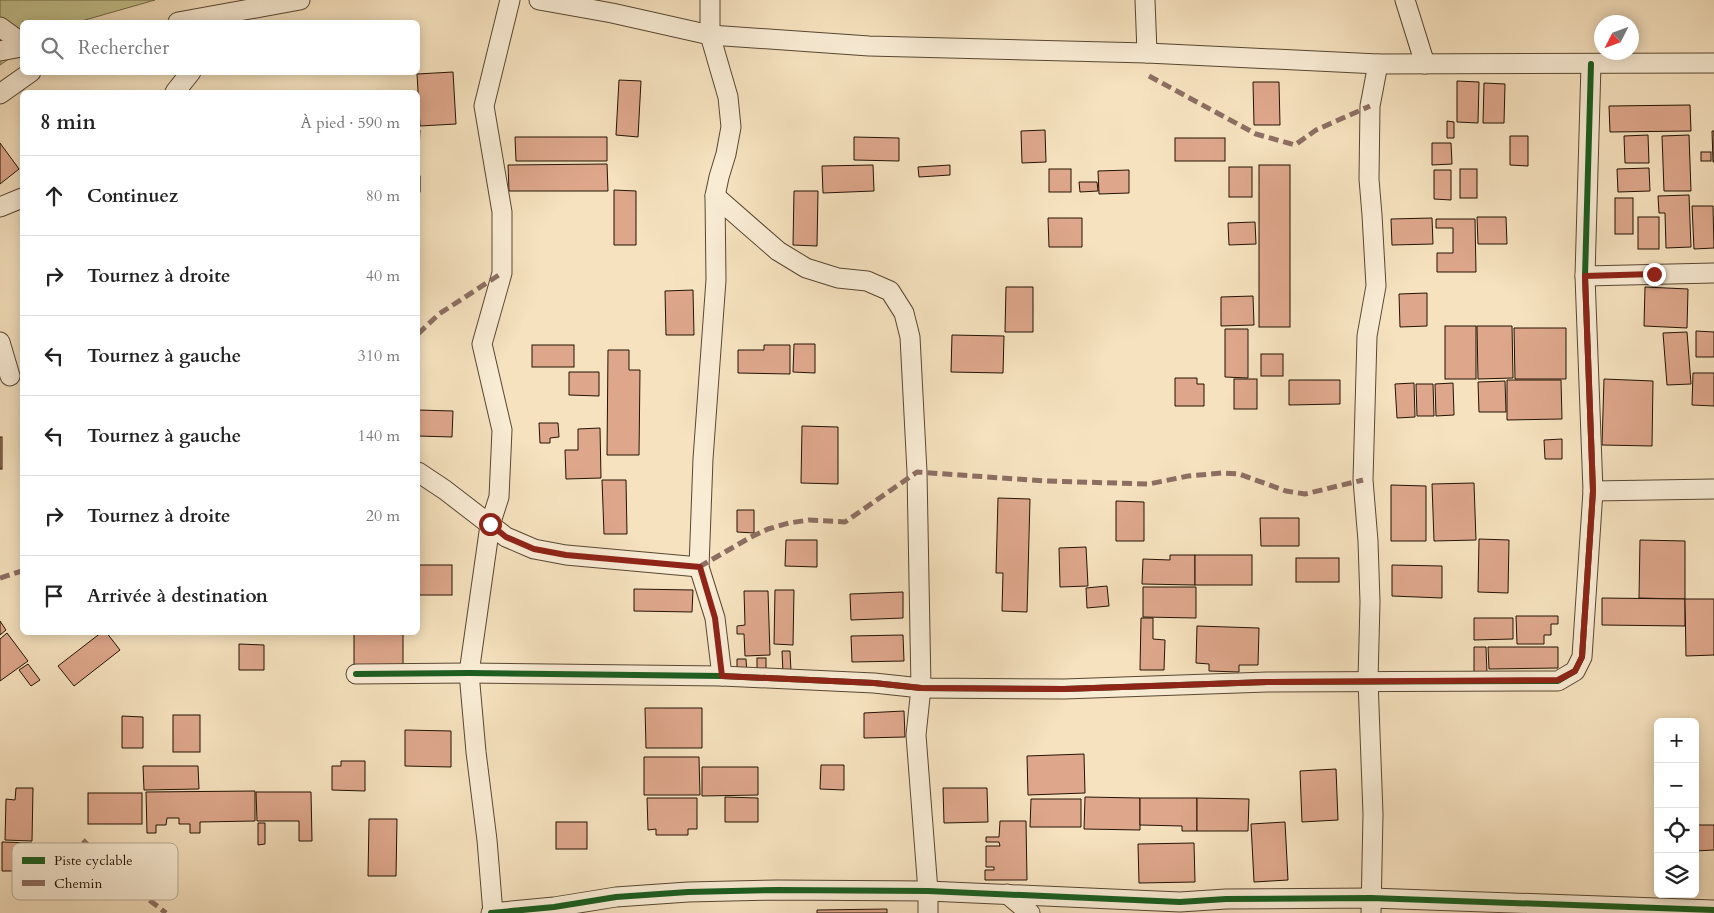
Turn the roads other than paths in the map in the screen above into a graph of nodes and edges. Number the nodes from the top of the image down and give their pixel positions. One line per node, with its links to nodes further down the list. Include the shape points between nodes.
1 (300, 0): 7 (street)
2 (510, 0): 33 (street, via 484,106 502,221 502,273 482,344 502,430 499,497)
3 (539, 0): 10 (street)
4 (710, 0): 10 (street)
5 (1145, 0): 14 (street)
6 (1405, 0): 17 (street)
7 (240, 16): 8 (street)
8 (199, 20)
9 (0, 27): 11 (street)
10 (710, 35): 14 (street, via 869,46); 23 (street, via 728,97 731,127)
11 (20, 42)
12 (20, 47): 13 (street)
13 (0, 51)
14 (1147, 53): 16 (street)
15 (1714, 63): 18 (street)
16 (1378, 64): 17 (street); 38 (street, via 1370,106 1369,179 1376,286 1367,336 1363,480 1368,541)
17 (1425, 64): 18 (street)
18 (1591, 64): 27 (street)
19 (28, 75): 22 (street)
20 (188, 75): 21 (street)
21 (176, 90)
22 (0, 94)
23 (715, 196): 34 (street, via 716,280 703,459); 39 (street, via 778,251 806,268 838,278 867,280 890,291 904,313 910,337 917,472)
24 (20, 199): 25 (street)
25 (0, 207)
26 (1714, 273): 27 (street)
27 (1585, 276): 32 (street)
28 (0, 342): 29 (street)
29 (10, 376)
30 (420, 473): 33 (street)
31 (1714, 488): 32 (street)
32 (1593, 491): 38 (street, via 1582,657 1575,671 1558,680)
33 (490, 524): 34 (street, via 506,537 534,549 566,555); 35 (street)
34 (700, 567): 37 (street, via 715,618)
35 (469, 673): 36 (street); 37 (street); 45 (street)
36 (356, 674)
37 (722, 676): 39 (street)
38 (1368, 680): 39 (street, via 1064,689); 42 (street, via 1373,814)
39 (921, 688): 40 (street, via 916,735)
40 (928, 890): 41 (street); 45 (street, via 688,892 616,897); 46 (street)
41 (1007, 894): 42 (street, via 1180,902 1226,899); 47 (street)
42 (1371, 905): 43 (street)
43 (1585, 909): 44 (street)
44 (1714, 910)
45 (492, 913)
46 (928, 913)
47 (1030, 913)

